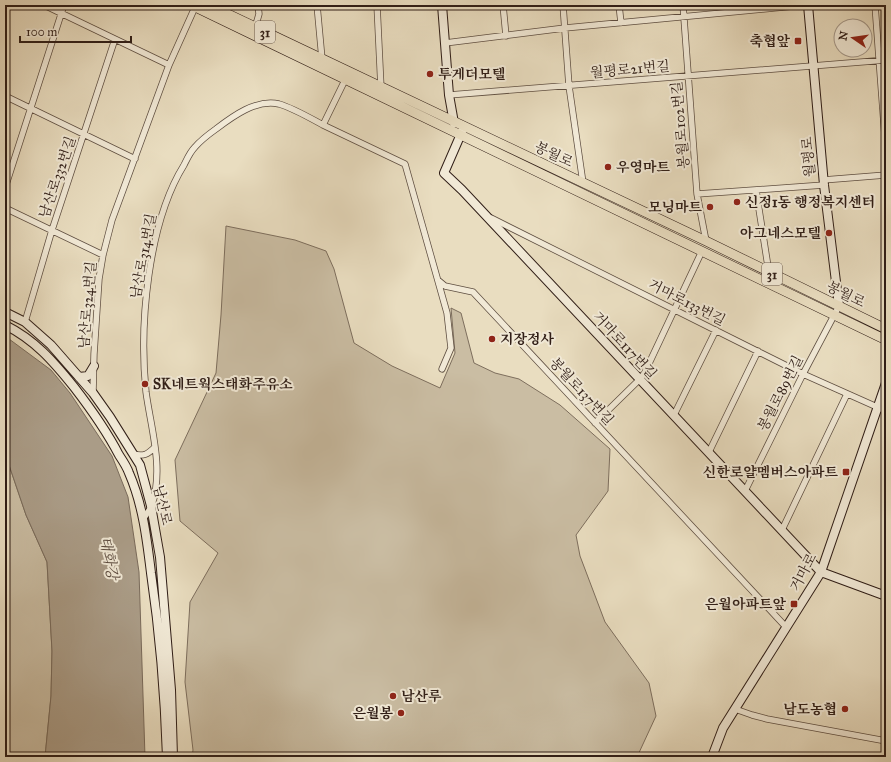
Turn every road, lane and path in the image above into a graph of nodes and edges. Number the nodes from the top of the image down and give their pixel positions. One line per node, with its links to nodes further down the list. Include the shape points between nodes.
1 (44, 5): 16 (street)
2 (64, 5): 16 (street)
3 (209, 5): 19 (main road, 봉월로 / 31)
4 (258, 5): 19 (street, via 259,14)
5 (317, 5): 24 (street)
6 (377, 5): 32 (street)
7 (442, 5): 23 (main road)
8 (503, 5): 21 (street)
9 (563, 5): 20 (street)
10 (619, 5): 18 (street)
11 (682, 5): 17 (street, 봉월로102번길)
12 (805, 5): 17 (street)
13 (808, 5): 28 (main road, 월평로)
14 (875, 5): 25 (street)
15 (194, 6): 27 (street, 남산로324번길); 29 (main road)
16 (61, 13): 22 (street); 35 (street)
17 (684, 16): 18 (street); 30 (street, 봉월로102번길)
18 (621, 22): 20 (street)
19 (255, 28): 24 (main road, 봉월로 / 31)
20 (565, 28): 21 (street); 31 (street)
21 (506, 36): 23 (street)
22 (115, 39): 27 (street); 40 (street, 남산로332번길)
23 (445, 43): 33 (main road)
24 (322, 59): 29 (main road, 봉월로 / 31)
25 (879, 60): 26 (street, 월평로21번길); 28 (street, 월평로21번길); 36 (street)
26 (886, 60)
27 (169, 65): 42 (street, 남산로324번길)
28 (813, 66): 30 (street, 월평로21번길); 45 (main road, 월평로)
29 (347, 75): 32 (main road, 봉월로 / 31); 38 (street); 39 (main road)
30 (688, 76): 31 (street, 월평로21번길); 48 (street, 봉월로102번길)
31 (569, 86): 33 (street, 월평로21번길); 44 (street)
32 (382, 88): 37 (main road, 봉월로 / 31)
33 (449, 95): 37 (main road)
34 (5, 96): 35 (street)
35 (30, 108): 40 (street); 46 (street)
36 (885, 119): 41 (street)
37 (454, 122): 39 (main road, 봉월로 / 31)
38 (323, 125): 58 (street, via 404,164); 81 (street, 남산로314번길, via 279,104 251,107 234,116 195,147 174,181 161,218 146,299 146,391)
39 (463, 131): 44 (main road, 봉월로 / 31); 50 (main road, 거마로117번길, via 444,173); 53 (main road)
40 (84, 134): 42 (street); 51 (street, 남산로332번길)
41 (886, 152)
42 (135, 159): 56 (street, 남산로324번길, via 112,220)
43 (886, 175): 45 (street)
44 (583, 183): 52 (main road, 봉월로 / 31)
45 (823, 183): 47 (street); 59 (main road, 월평로)
46 (5, 188)
47 (756, 190): 48 (street); 57 (street)
48 (697, 194): 54 (street, 봉월로102번길)
49 (5, 208): 51 (street)
50 (486, 216): 60 (street, 거마로133번길); 73 (main road, 거마로117번길)
51 (52, 230): 56 (street); 63 (street, 남산로332번길)
52 (682, 230): 53 (main road, via 697,239 700,244 694,245); 54 (main road, 봉월로 / 31)
53 (679, 239): 55 (main road)
54 (706, 241): 57 (main road, 봉월로 / 31)
55 (702, 250): 60 (street); 62 (main road)
56 (103, 255): 69 (street, 남산로324번길, via 99,278)
57 (769, 273): 59 (main road, 봉월로 / 31)
58 (439, 281): 70 (street, via 447,313 451,348); 80 (street, 봉월로137번길, via 445,286 473,292)
59 (839, 306): 62 (street, 봉월로89번길); 65 (main road, 봉월로 / 31)
60 (674, 309): 66 (street, 거마로133번길); 73 (street)
61 (5, 312): 63 (main road, 남산로)
62 (834, 314): 67 (main road); 71 (street, 봉월로89번길)
63 (25, 322): 72 (main road, 남산로, via 51,345)
64 (5, 325): 86 (main road, 남산로, via 20,332 38,346 90,407 130,473)
65 (886, 329)
66 (716, 330): 68 (street, 거마로133번길); 79 (street)
67 (886, 340)
68 (758, 351): 71 (street, 거마로133번길); 82 (street)
69 (94, 366): 72 (main road, via 88,376); 75 (street, 남산로324번길)
70 (442, 369)
71 (803, 374): 76 (street, 거마로133번길); 84 (street, 봉월로89번길)
72 (79, 377): 75 (main road, 남산로)
73 (640, 379): 79 (main road, 거마로117번길); 80 (street)
74 (886, 384): 77 (main road, 거마로)
75 (93, 393): 83 (main road, 남산로)
76 (847, 394): 77 (street, 거마로133번길); 87 (street)
77 (878, 407): 78 (street, 거마로133번길); 88 (main road, 거마로)
78 (886, 411)
79 (674, 415): 82 (main road, 거마로117번길)
80 (595, 423): 90 (street, 봉월로137번길)
81 (155, 447): 83 (street, via 146,455); 85 (street, 남산로314번길, via 157,475)
82 (709, 452): 84 (main road, 거마로117번길)
83 (133, 454): 85 (main road, 남산로, via 140,465)
84 (745, 491): 87 (main road, 거마로117번길)
85 (152, 506): 86 (street, 남산로314번길); 94 (main road, 남산로, via 160,557 171,690)
86 (144, 518): 93 (main road, 남산로, via 166,707)
87 (782, 530): 88 (main road, 거마로117번길)
88 (821, 572): 89 (main road); 90 (main road, 거마로)
89 (886, 596)
90 (786, 627): 91 (main road, 거마로)
91 (735, 709): 92 (street, via 767,719); 95 (main road, 거마로, via 723,728)
92 (886, 741)
93 (167, 757)
94 (173, 757)
95 (712, 757)

